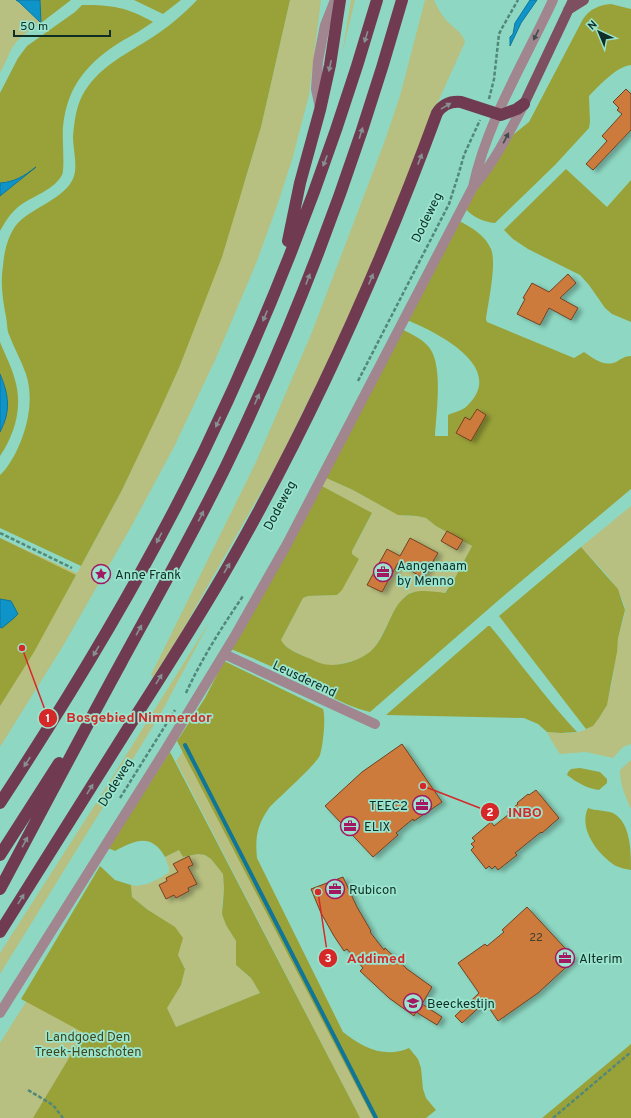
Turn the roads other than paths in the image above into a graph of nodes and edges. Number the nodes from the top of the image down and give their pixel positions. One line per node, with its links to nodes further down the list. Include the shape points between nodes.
1 (335, 0): 10 (street, via 325,25 318,61 316,89)
2 (340, 0): 10 (highway, one-way to 10)
3 (377, 0): 13 (highway, one-way to 13, via 329,152)
4 (402, 0): 15 (highway, one-way to 4, via 163,588 227,463 302,294 340,196)
5 (553, 0): 11 (street, Dodeweg, one-way to 11)
6 (573, 0): 8 (main road, Dodeweg)
7 (584, 0): 8 (main road)
8 (568, 10): 9 (main road, Dodeweg)
9 (524, 104): 11 (highway, via 505,114); 12 (street, Dodeweg, one-way to 9, via 498,154)
10 (320, 110): 13 (highway, via 300,183)
11 (498, 114): 12 (street, Dodeweg, via 477,167); 20 (highway, one-way to 11, via 185,638 230,564 275,480 316,402 353,321 411,183 437,113 446,104 455,101)
12 (473, 187): 14 (street, Dodeweg, via 287,544)
13 (280, 280): 17 (highway, one-way to 17, via 203,453 141,571 93,656)
14 (224, 654): 16 (street, Leusderend); 21 (street, Dodeweg)
15 (120, 664): 18 (highway); 19 (highway, one-way to 15)
16 (375, 724)
17 (0, 803)
18 (0, 855)
19 (0, 889)
20 (0, 932)
21 (0, 1012)

